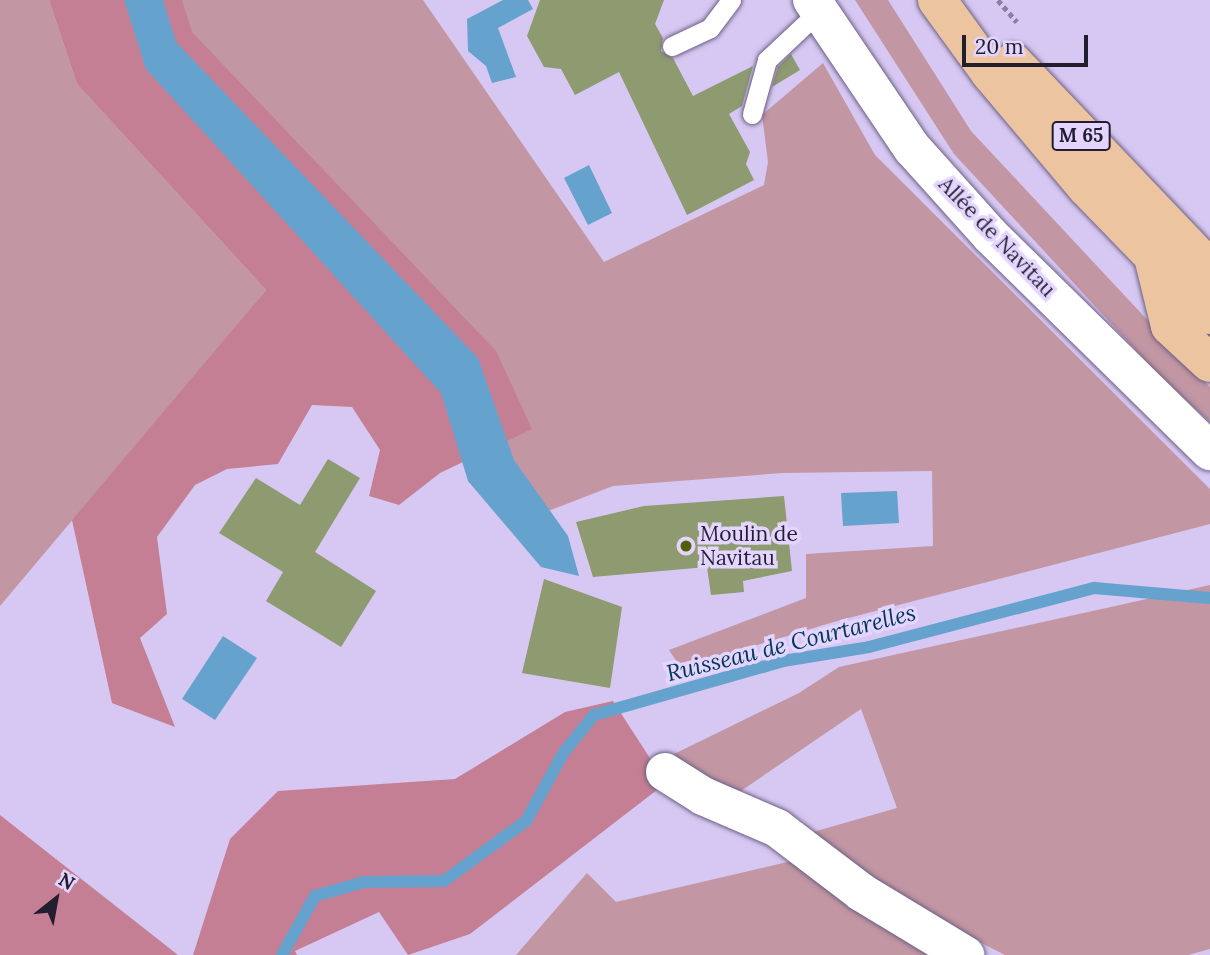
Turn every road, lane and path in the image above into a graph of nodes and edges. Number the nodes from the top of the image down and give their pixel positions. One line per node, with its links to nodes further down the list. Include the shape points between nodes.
1 (732, 0): 5 (lane, via 710,27)
2 (937, 0): 7 (main road, M 65, via 990,73)
3 (956, 0): 8 (main road, M 65)
4 (815, 6): 6 (lane, via 767,60); 11 (street, Allée de Navitau, via 930,167 991,236)
5 (672, 46)
6 (752, 114)
7 (1154, 261): 9 (main road, M 65); 10 (main road, M 65, via 1170,326)
8 (1210, 268)
9 (1210, 315)
10 (1210, 363)
11 (1210, 451)
12 (665, 772): 13 (street, via 703,796 777,828 861,892)
13 (965, 955)

